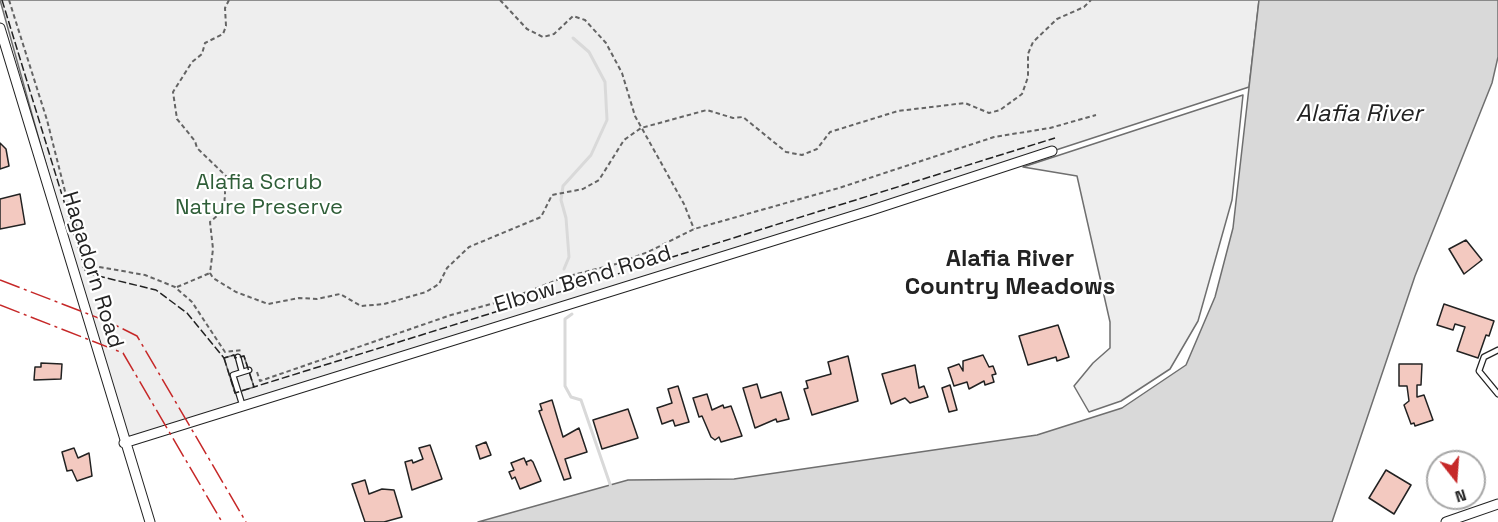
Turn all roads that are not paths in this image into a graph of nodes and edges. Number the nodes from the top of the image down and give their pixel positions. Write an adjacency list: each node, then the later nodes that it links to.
1 (0, 28): 9 (street, Hagadorn Road)
2 (1052, 151): 8 (street, Elbow Bend Road)
3 (1498, 350): 7 (lane)
4 (238, 357): 6 (lane)
5 (252, 369): 6 (lane)
6 (242, 372): 8 (lane)
7 (1498, 394)
8 (243, 407): 9 (street, Elbow Bend Road)
9 (124, 444): 11 (street, Hagadorn Road)
10 (1498, 504): 12 (street)
11 (150, 522)
12 (1446, 522)

